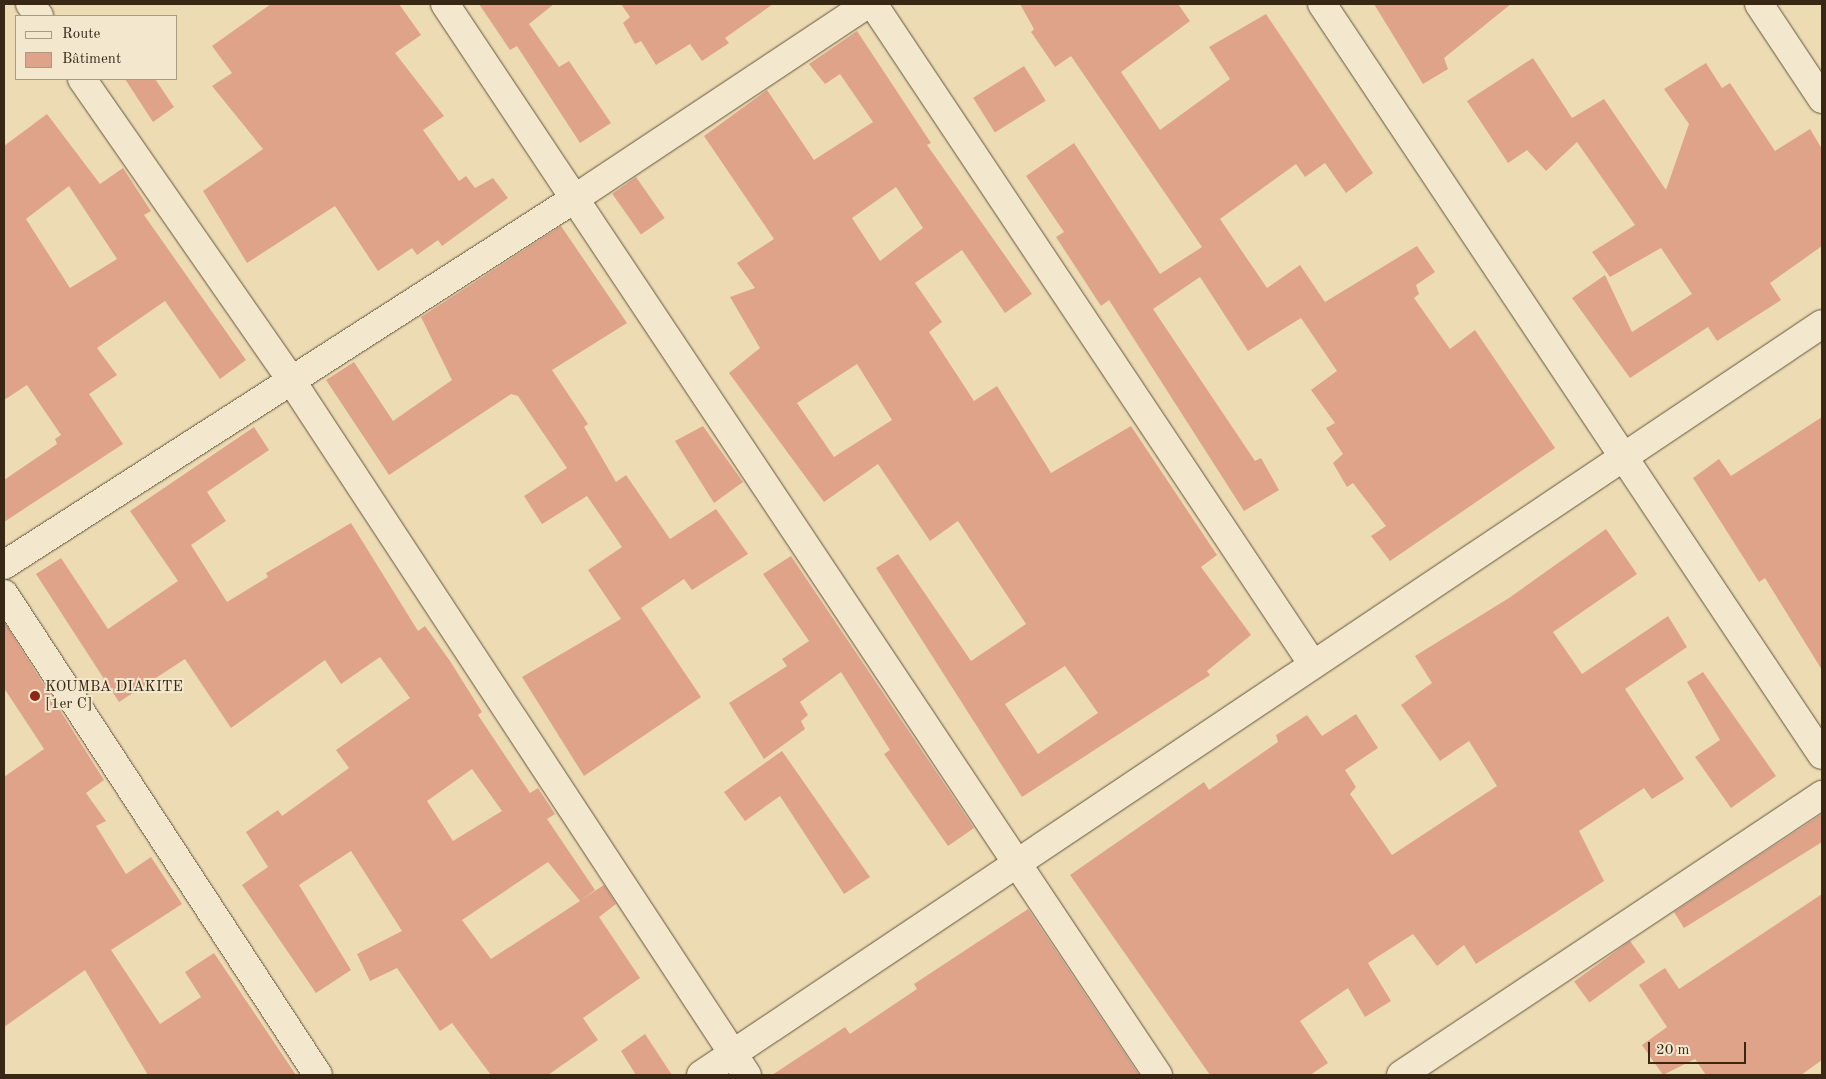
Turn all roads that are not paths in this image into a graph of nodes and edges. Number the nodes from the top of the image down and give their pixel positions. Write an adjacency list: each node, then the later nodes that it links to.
1 (30, 4): 7 (street)
2 (446, 4): 10 (street)
3 (867, 4): 10 (street)
4 (872, 4): 16 (street)
5 (1322, 4): 13 (street)
6 (1759, 4): 9 (street)
7 (38, 15)
8 (83, 80): 12 (street)
9 (1822, 98)
10 (574, 199): 12 (street); 19 (street)
11 (1822, 324): 13 (street)
12 (289, 378): 14 (street); 20 (street)
13 (1623, 456): 16 (street); 17 (street)
14 (4, 565)
15 (4, 594): 21 (street)
16 (1312, 663): 19 (street)
17 (1822, 754)
18 (1822, 795): 24 (street)
19 (1015, 861): 20 (street); 23 (street)
20 (740, 1065): 22 (street)
21 (318, 1075)
22 (701, 1075)
23 (1158, 1075)
24 (1401, 1075)

